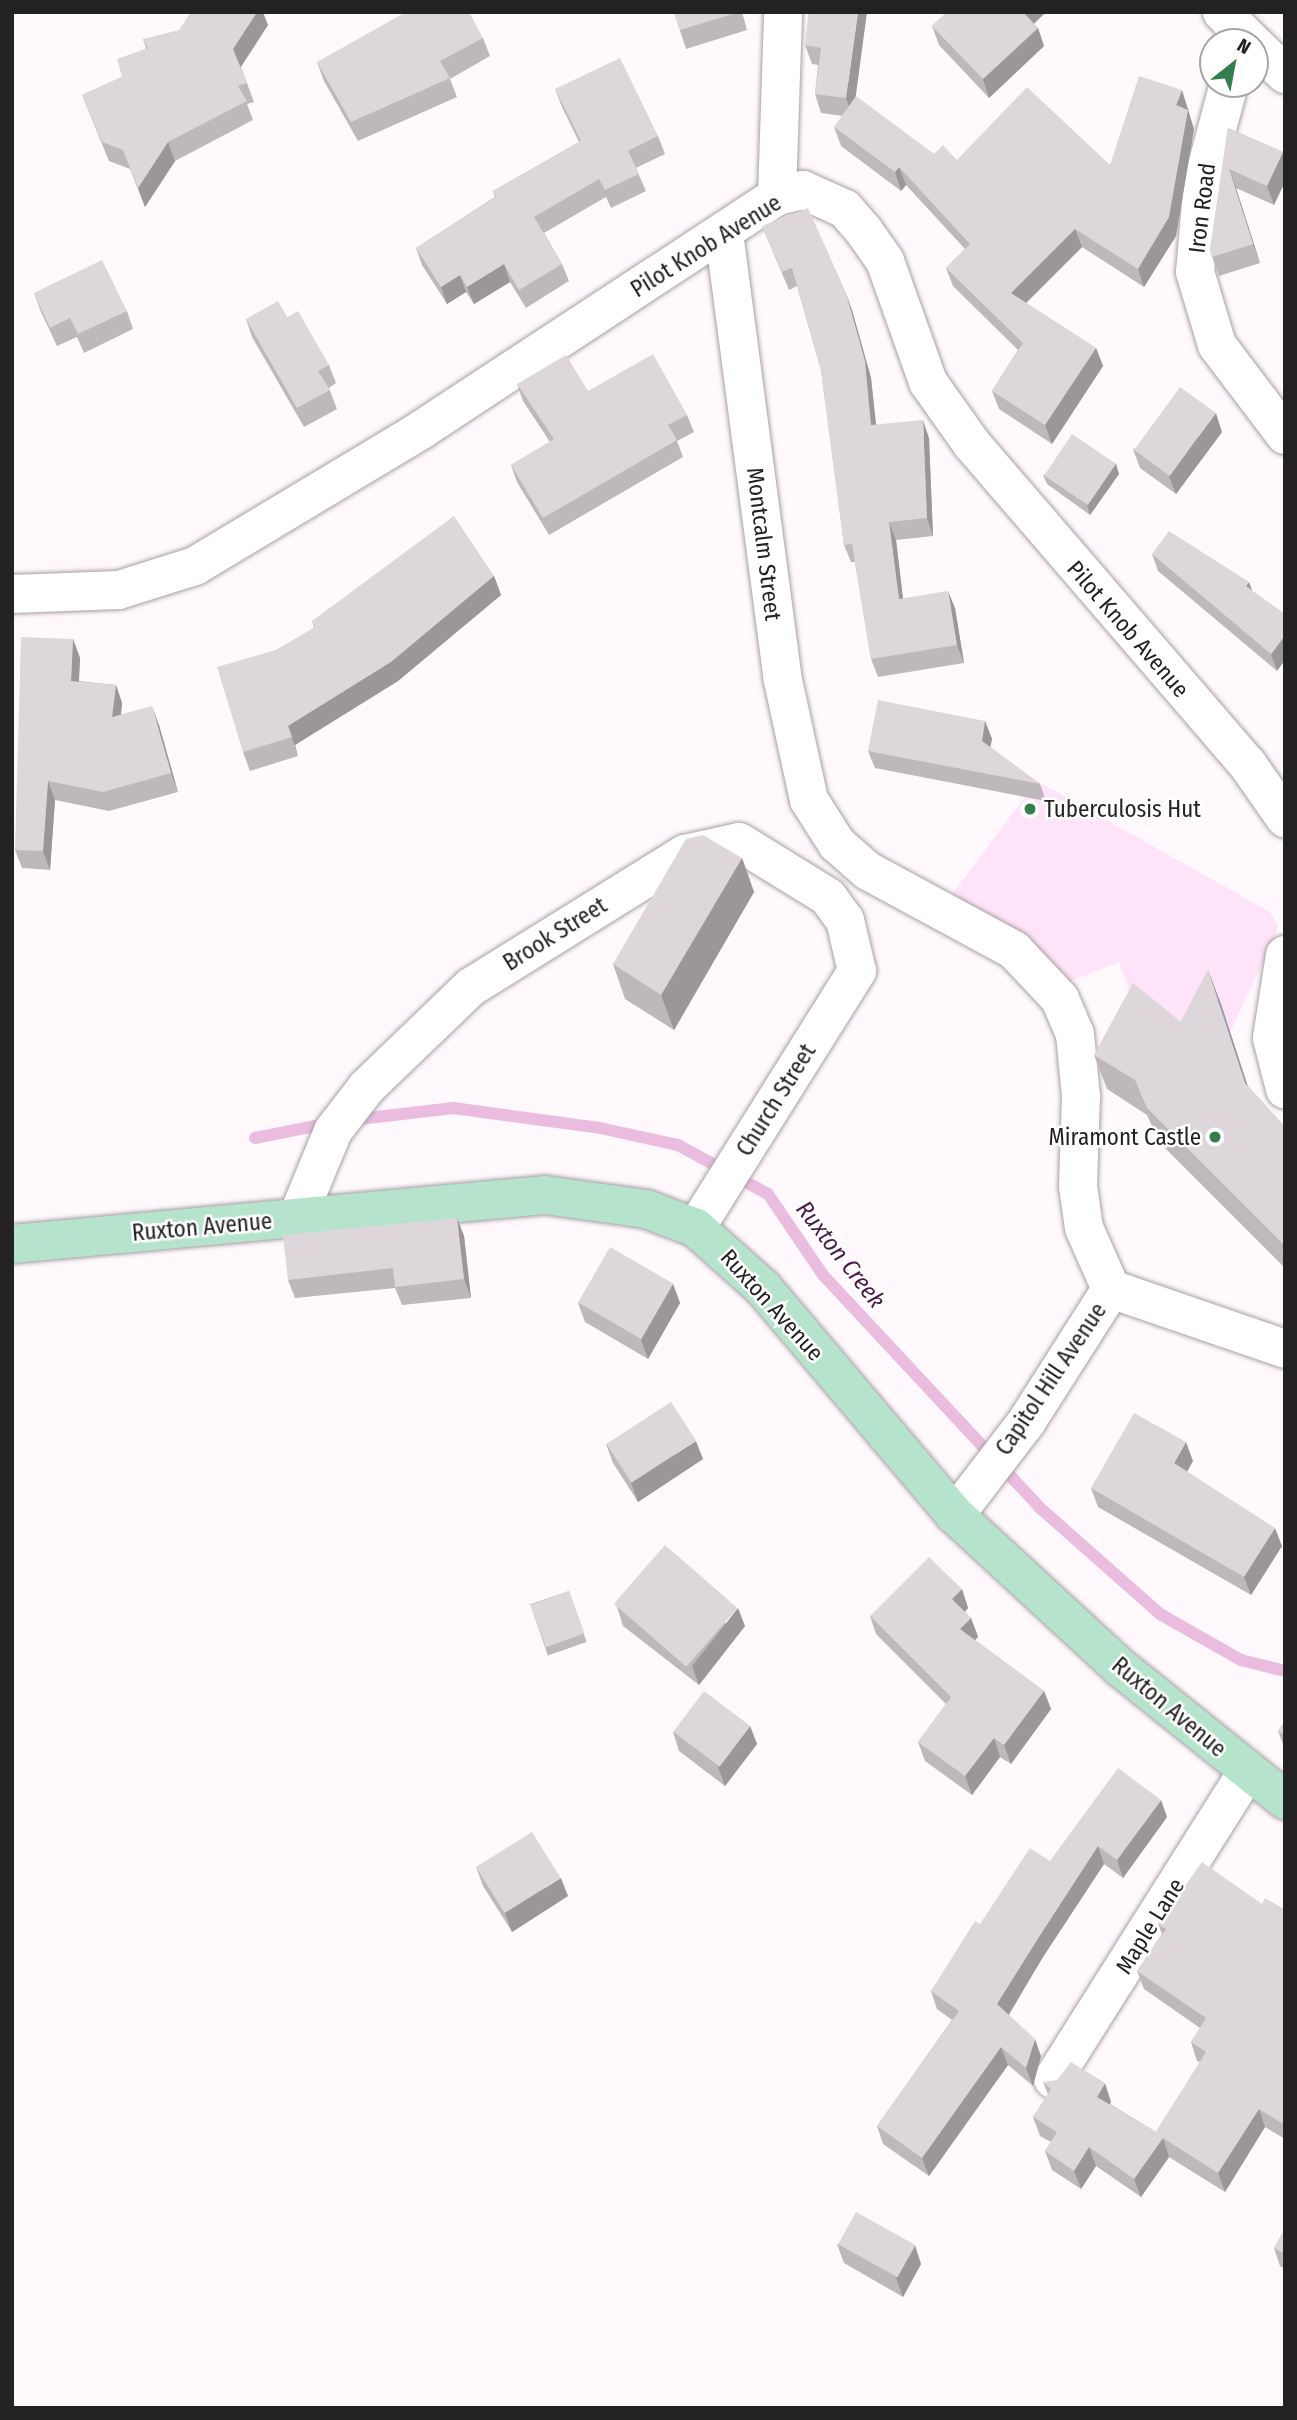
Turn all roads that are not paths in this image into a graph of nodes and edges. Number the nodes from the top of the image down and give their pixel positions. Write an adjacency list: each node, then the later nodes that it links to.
1 (783, 12): 7 (street)
2 (1222, 12): 3 (street)
3 (1238, 28)
4 (1269, 58): 5 (street)
5 (1285, 74)
6 (1225, 98): 9 (street, Iron Road)
7 (778, 196): 8 (street, Pilot Knob Avenue); 11 (street, Pilot Knob Avenue)
8 (724, 233): 10 (street, Pilot Knob Avenue); 18 (street, Montcalm Street)
9 (1285, 435)
10 (12, 594)
11 (1285, 818)
12 (1285, 955): 14 (street)
13 (857, 971): 15 (street, Brook Street); 16 (street, Church Street)
14 (1285, 1089)
15 (297, 1219): 16 (street, Ruxton Avenue); 17 (street, Ruxton Avenue)
16 (696, 1228): 20 (street, Ruxton Avenue)
17 (12, 1244)
18 (1111, 1289): 19 (street, Capitol Hill Avenue); 20 (street, Capitol Hill Avenue)
19 (1285, 1349)
20 (955, 1515): 21 (street, Ruxton Avenue)
21 (1247, 1772): 22 (street, Ruxton Avenue); 23 (street, Maple Lane)
22 (1285, 1800)
23 (1053, 2079)

